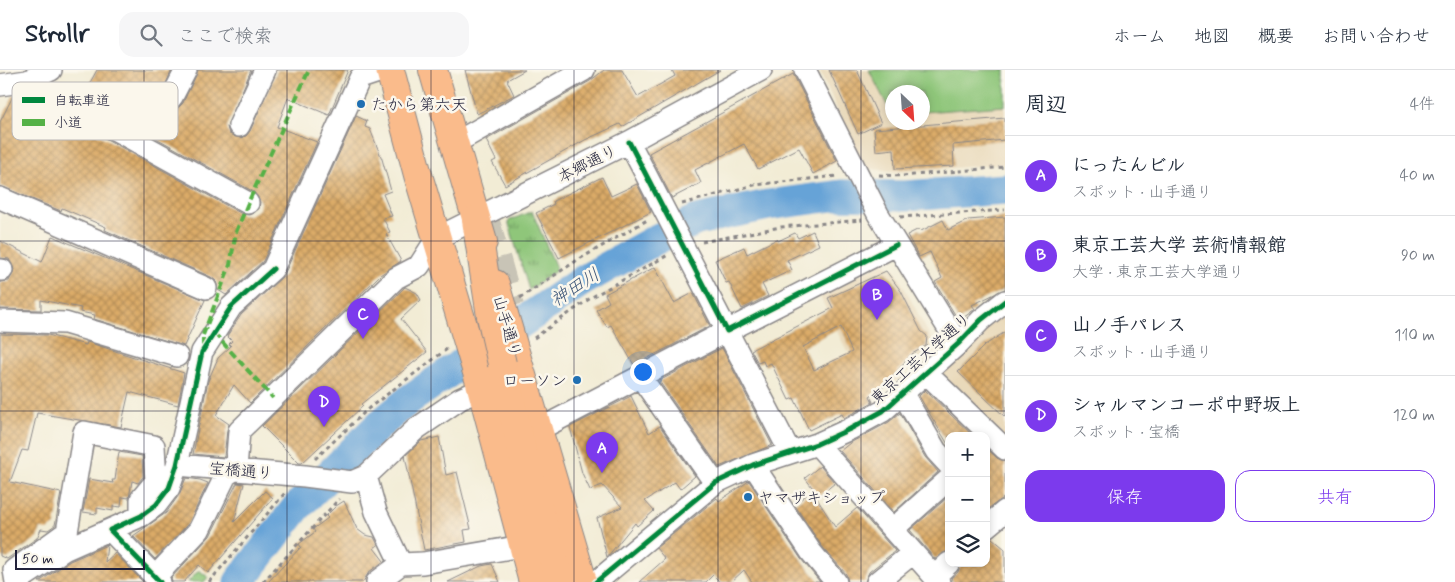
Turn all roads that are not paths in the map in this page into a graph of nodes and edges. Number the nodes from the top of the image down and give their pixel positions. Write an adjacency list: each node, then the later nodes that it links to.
1 (51, 70): 10 (street)
2 (186, 70): 13 (street)
3 (265, 70): 14 (street)
4 (384, 70): 39 (street)
5 (390, 70): 21 (main road)
6 (584, 70): 17 (street)
7 (761, 70): 16 (street, 本郷通り)
8 (805, 70): 22 (street)
9 (438, 72): 17 (main road)
10 (26, 80): 11 (street); 12 (street)
11 (16, 82)
12 (30, 82)
13 (178, 85)
14 (239, 126)
15 (134, 140): 19 (street)
16 (629, 142): 20 (street, 本郷通り); 26 (street)
17 (455, 143): 20 (main road)
18 (0, 198): 23 (street)
19 (248, 203)
20 (476, 220): 21 (street, 本郷通り); 29 (main road, bridge)
21 (437, 238): 32 (main road); 41 (street)
22 (896, 245): 26 (street); 27 (street)
23 (206, 288)
24 (1005, 301): 27 (street, 東京工芸大学通り)
25 (0, 321): 28 (street)
26 (727, 331): 31 (street); 37 (street)
27 (958, 344): 30 (street, 東京工芸大学通り)
28 (177, 356)
29 (509, 359): 34 (main road, 山手通り); 57 (main road)
30 (926, 373): 33 (street, 東京工芸大学通り); 36 (street)
31 (640, 376): 34 (street); 42 (street)
32 (480, 384): 44 (street); 50 (main road)
33 (903, 394): 35 (street, 東京工芸大学通り); 38 (street)
34 (538, 430): 58 (main road, 山手通り)
35 (817, 444): 37 (street, 東京工芸大学通り); 48 (street)
36 (1005, 449)
37 (790, 452): 40 (street, 東京工芸大学通り)
38 (945, 461)
39 (177, 465): 41 (street, 宝橋通り); 46 (street)
40 (753, 465): 42 (street, 東京工芸大学通り); 60 (street)
41 (236, 469): 44 (street, 宝橋通り); 54 (street)
42 (715, 483): 59 (street, 東京工芸大学通り)
43 (945, 483): 48 (street)
44 (354, 484): 52 (street)
45 (1005, 511): 47 (street)
46 (141, 516): 49 (street); 49 (street)
47 (990, 524)
48 (893, 529): 51 (street)
49 (110, 530): 54 (street)
50 (522, 546): 52 (street); 56 (main road)
51 (912, 553): 53 (street); 61 (street)
52 (401, 564): 55 (street)
53 (941, 574)
54 (157, 579)
55 (377, 582)
56 (533, 582)
57 (560, 582)
58 (583, 582)
59 (596, 582)
60 (836, 582)
61 (877, 582)

